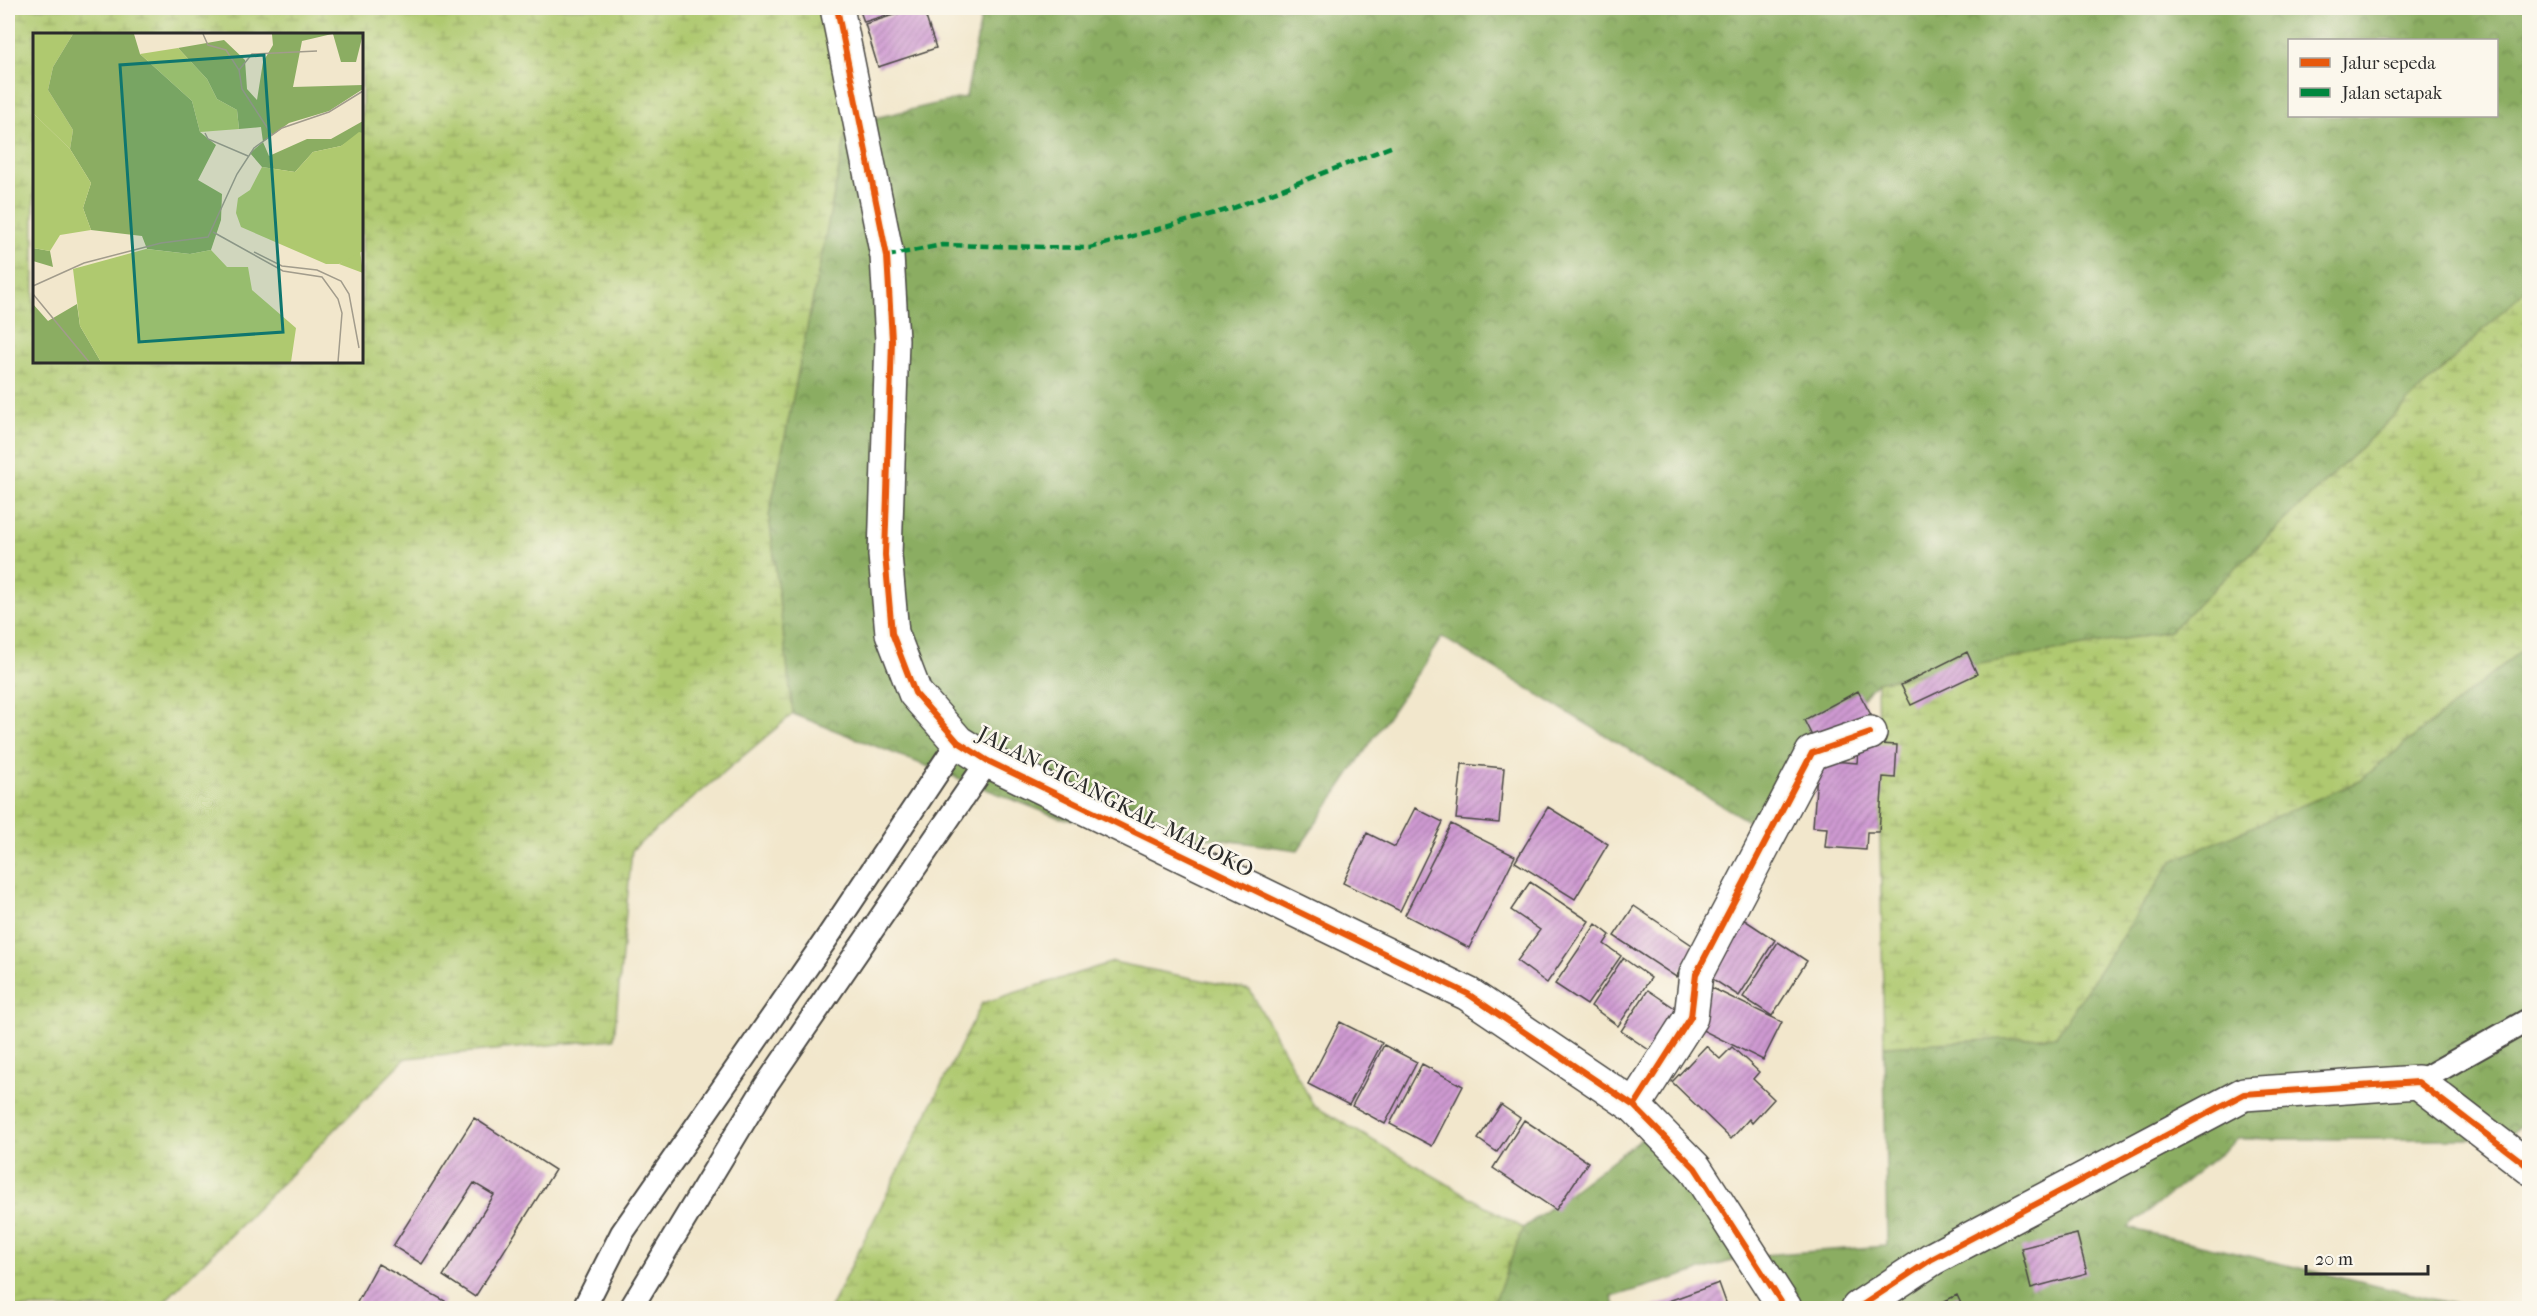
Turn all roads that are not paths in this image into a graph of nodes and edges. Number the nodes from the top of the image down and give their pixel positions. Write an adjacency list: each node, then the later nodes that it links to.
1 (837, 8): 3 (street, JALAN CICANGKAL–MALOKO)
2 (1870, 733): 7 (street)
3 (958, 742): 4 (street, JALAN CICANGKAL–MALOKO); 9 (lane)
4 (988, 761): 7 (street, JALAN CICANGKAL–MALOKO); 10 (lane)
5 (2529, 1019): 6 (lane)
6 (2418, 1082): 8 (street); 12 (street)
7 (1634, 1106): 11 (street, JALAN CICANGKAL–MALOKO)
8 (2529, 1168)
9 (584, 1308)
10 (631, 1308)
11 (1785, 1308)
12 (1858, 1308)

